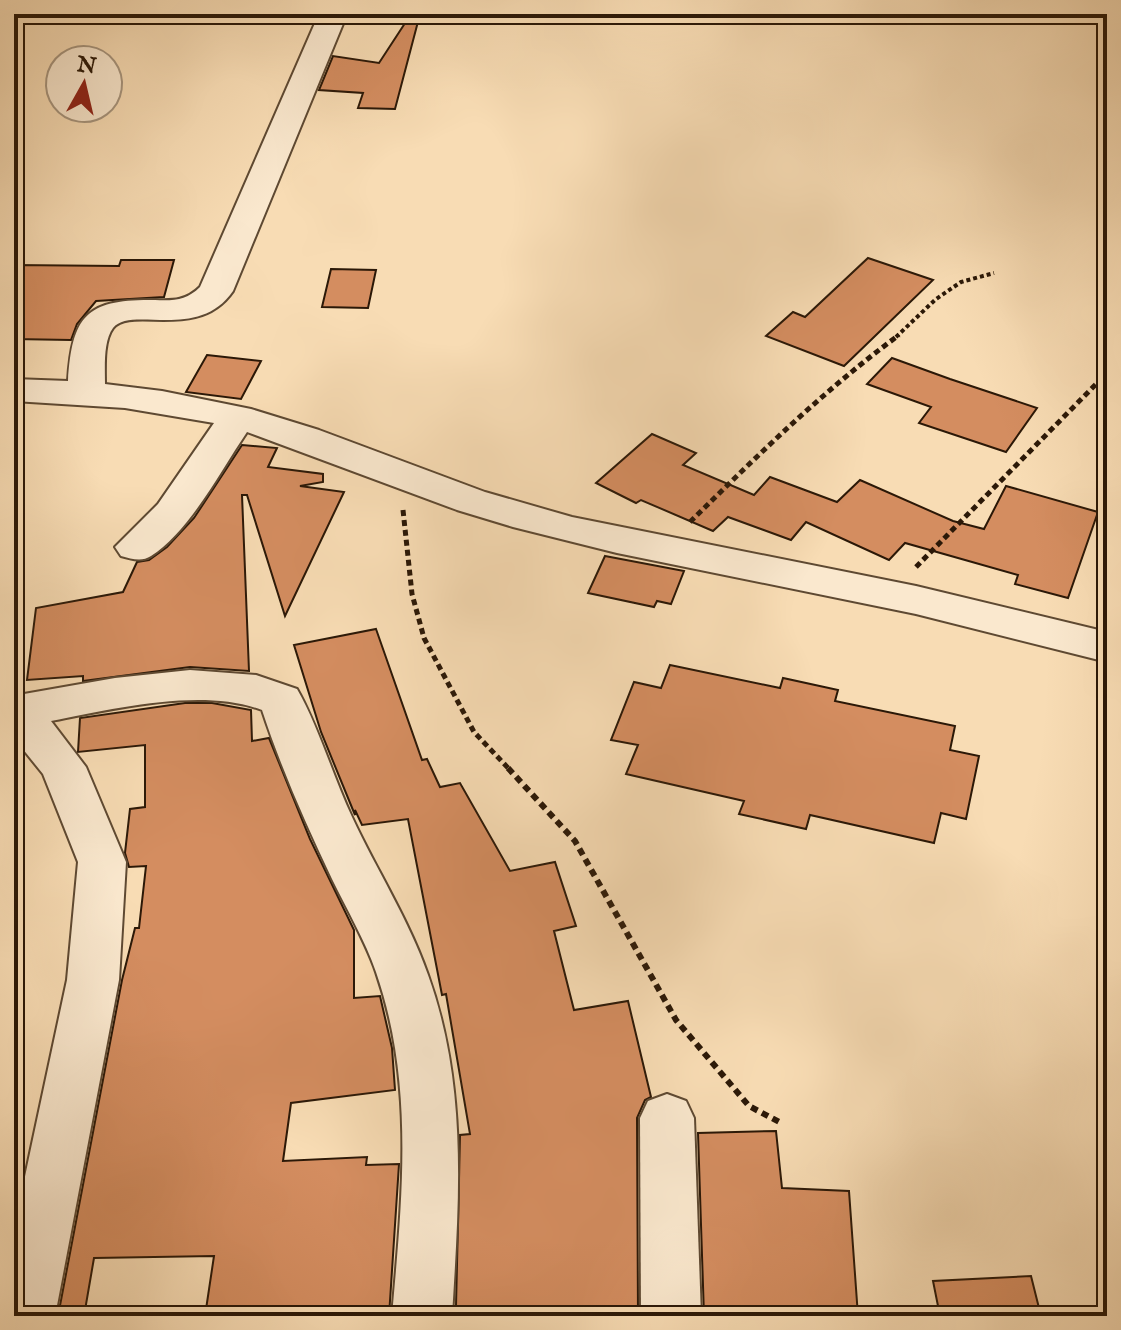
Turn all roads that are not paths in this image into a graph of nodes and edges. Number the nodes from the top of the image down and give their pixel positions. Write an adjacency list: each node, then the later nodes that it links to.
1 (333, 14): 3 (street)
2 (14, 390): 3 (street)
3 (86, 391): 4 (street)
4 (238, 417): 5 (street); 6 (street)
5 (136, 547)
6 (1107, 647)
7 (16, 709): 9 (street); 10 (street)
8 (667, 1118): 11 (street)
9 (25, 1316)
10 (422, 1316)
11 (671, 1316)

